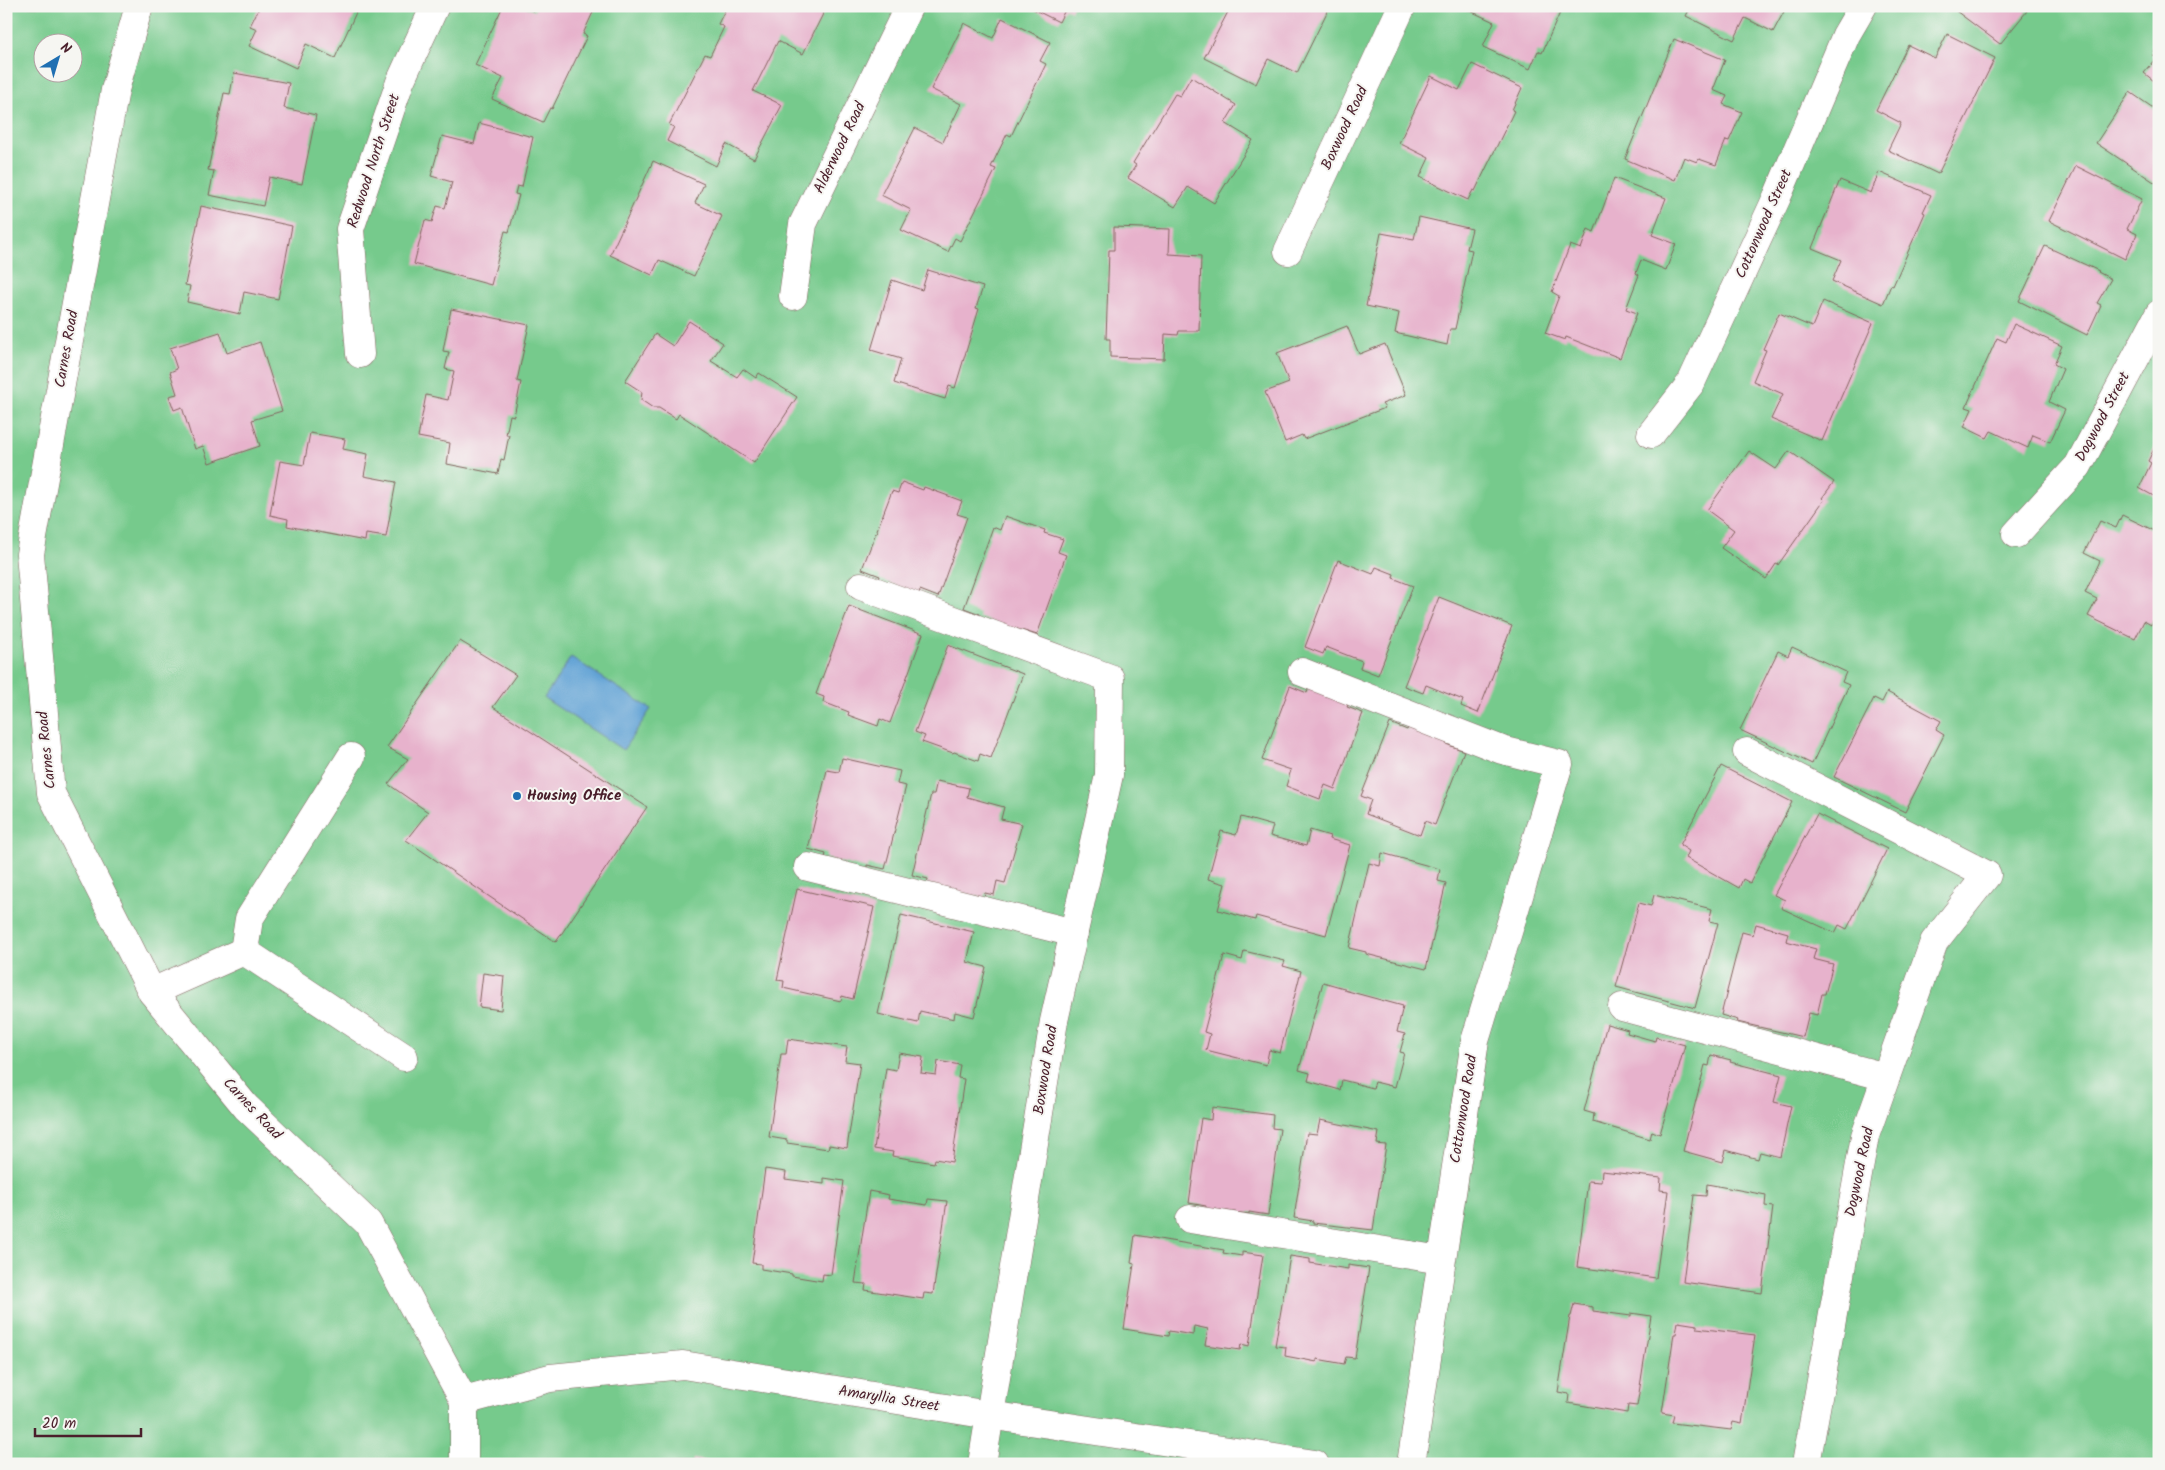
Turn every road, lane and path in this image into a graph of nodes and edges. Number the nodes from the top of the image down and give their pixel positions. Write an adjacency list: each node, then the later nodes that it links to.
1 (139, 6): 19 (street, Carnes Road)
2 (435, 6): 9 (street, Redwood North Street)
3 (908, 6): 7 (street, Alderwood Road)
4 (1402, 6): 6 (street, Boxwood Road)
5 (1864, 6): 10 (street, Cottonwood Street)
6 (1288, 251)
7 (793, 296)
8 (2159, 314): 11 (street, Dogwood Street)
9 (360, 354)
10 (1651, 434)
11 (2016, 534)
12 (861, 586): 17 (street, Boxwood Road)
13 (1302, 672): 24 (street, Cottonwood Road)
14 (1747, 752): 22 (street, Dogwood Road)
15 (351, 757): 18 (street)
16 (808, 867): 17 (street)
17 (1074, 933): 26 (street, Boxwood Road)
18 (244, 951): 19 (street); 21 (street)
19 (152, 992): 25 (street, Carnes Road)
20 (1622, 1007): 22 (street)
21 (404, 1057)
22 (1886, 1077): 31 (street, Dogwood Road)
23 (1190, 1219): 24 (street)
24 (1441, 1260): 30 (street, Cottonwood Road)
25 (464, 1402): 26 (street, Amaryllia Street); 27 (street)
26 (989, 1415): 28 (street, Boxwood Road); 29 (street, Amaryllia Street)
27 (464, 1464)
28 (982, 1464)
29 (1315, 1464)
30 (1411, 1464)
31 (1806, 1464)

